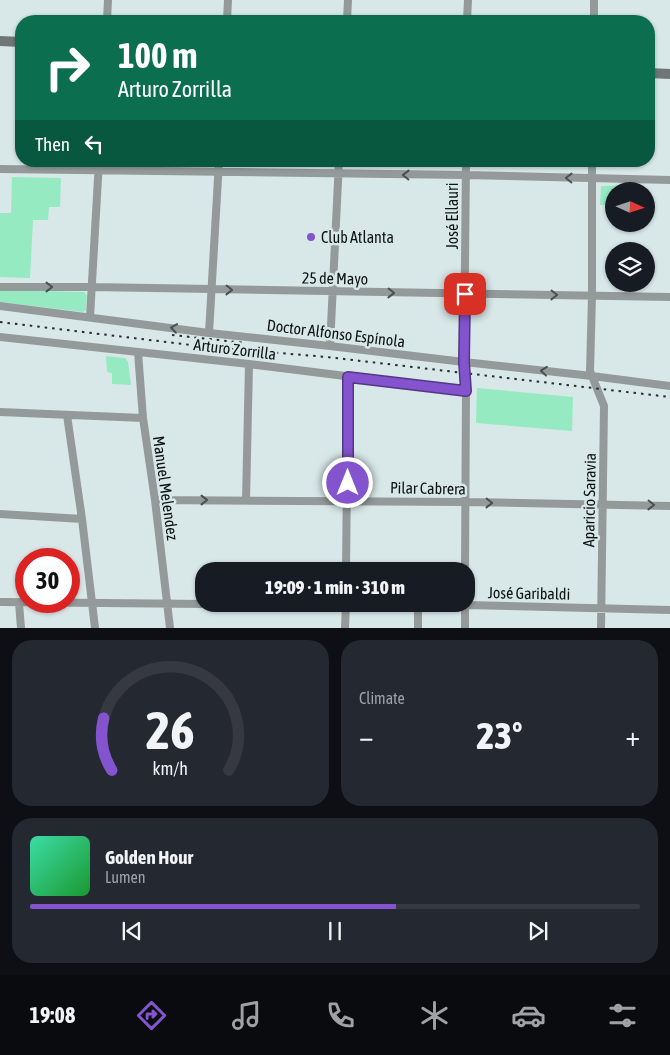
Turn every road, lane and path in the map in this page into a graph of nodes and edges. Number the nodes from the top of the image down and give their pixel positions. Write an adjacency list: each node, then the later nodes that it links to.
1 (108, 0): 6 (street)
2 (228, 0): 7 (street)
3 (348, 0): 8 (street)
4 (468, 0): 9 (street)
5 (594, 0): 10 (street)
6 (107, 15)
7 (227, 15)
8 (347, 15)
9 (467, 15)
10 (594, 15)
11 (0, 41): 12 (street)
12 (15, 42)
13 (655, 73): 14 (street)
14 (670, 74)
15 (98, 167): 21 (street)
16 (218, 167): 22 (street)
17 (339, 167): 23 (street)
18 (466, 167): 24 (street, José Ellauri)
19 (592, 167): 25 (street)
20 (0, 169): 21 (street)
21 (98, 170): 22 (street); 28 (street)
22 (218, 172): 23 (street); 29 (street)
23 (338, 174): 24 (street, one-way to 23); 30 (street)
24 (466, 176): 25 (street, one-way to 24); 31 (street, José Ellauri)
25 (592, 179): 26 (street); 32 (street)
26 (670, 180)
27 (0, 287): 28 (street, 25 de Mayo, one-way to 28)
28 (92, 287): 29 (street, 25 de Mayo); 35 (street)
29 (211, 290): 30 (street, 25 de Mayo, one-way to 30); 36 (street)
30 (333, 292): 31 (street, 25 de Mayo, one-way to 31); 38 (street)
31 (465, 294): 32 (street, 25 de Mayo, one-way to 32); 40 (street, José Ellauri)
32 (592, 296): 33 (street, 25 de Mayo); 43 (street)
33 (670, 297)
34 (0, 306): 35 (street, Doctor Alfonso Espínola)
35 (90, 317): 36 (street, Doctor Alfonso Espínola, one-way to 35)
36 (209, 333): 38 (street, Doctor Alfonso Espínola)
37 (0, 337): 39 (street, Arturo Zorrilla)
38 (330, 346): 40 (street, Doctor Alfonso Espínola)
39 (138, 352): 41 (street, Arturo Zorrilla); 48 (street, Manuel Melendez)
40 (464, 363): 43 (street, Doctor Alfonso Espínola, one-way to 40); 45 (street, José Ellauri)
41 (249, 364): 42 (street, Arturo Zorrilla); 50 (street)
42 (348, 377): 45 (street, Arturo Zorrilla); 51 (street)
43 (593, 378): 44 (street, Doctor Alfonso Espínola); 53 (street, Aparicio Saravia)
44 (670, 386)
45 (466, 391): 52 (street, José Ellauri)
46 (0, 412): 47 (street)
47 (67, 415): 48 (street); 56 (street)
48 (143, 418): 49 (street, Manuel Melendez)
49 (155, 500): 50 (street, Pilar Cabrera, one-way to 50); 63 (street, Manuel Melendez)
50 (246, 500): 51 (street, Pilar Cabrera)
51 (348, 501): 52 (street, Pilar Cabrera); 57 (street)
52 (466, 502): 53 (street, Pilar Cabrera, one-way to 53); 58 (street, José Ellauri)
53 (603, 504): 54 (street, Pilar Cabrera, one-way to 54); 66 (street, Aparicio Saravia)
54 (670, 506)
55 (0, 514): 56 (street)
56 (82, 518): 62 (street)
57 (346, 562)
58 (465, 562)
59 (0, 602): 60 (street)
60 (15, 603)
61 (80, 603): 62 (street)
62 (92, 603): 63 (street); 73 (street)
63 (168, 603): 64 (street); 74 (street, Manuel Melendez)
64 (195, 604)
65 (475, 605): 66 (street, José Garibaldi)
66 (601, 608): 67 (street, José Garibaldi); 78 (street, Aparicio Saravia)
67 (670, 610)
68 (346, 612): 75 (street)
69 (418, 612): 76 (street)
70 (465, 612): 77 (street)
71 (19, 613): 72 (street)
72 (20, 628)
73 (95, 628)
74 (170, 628)
75 (345, 628)
76 (418, 628)
77 (464, 628)
78 (601, 628)

